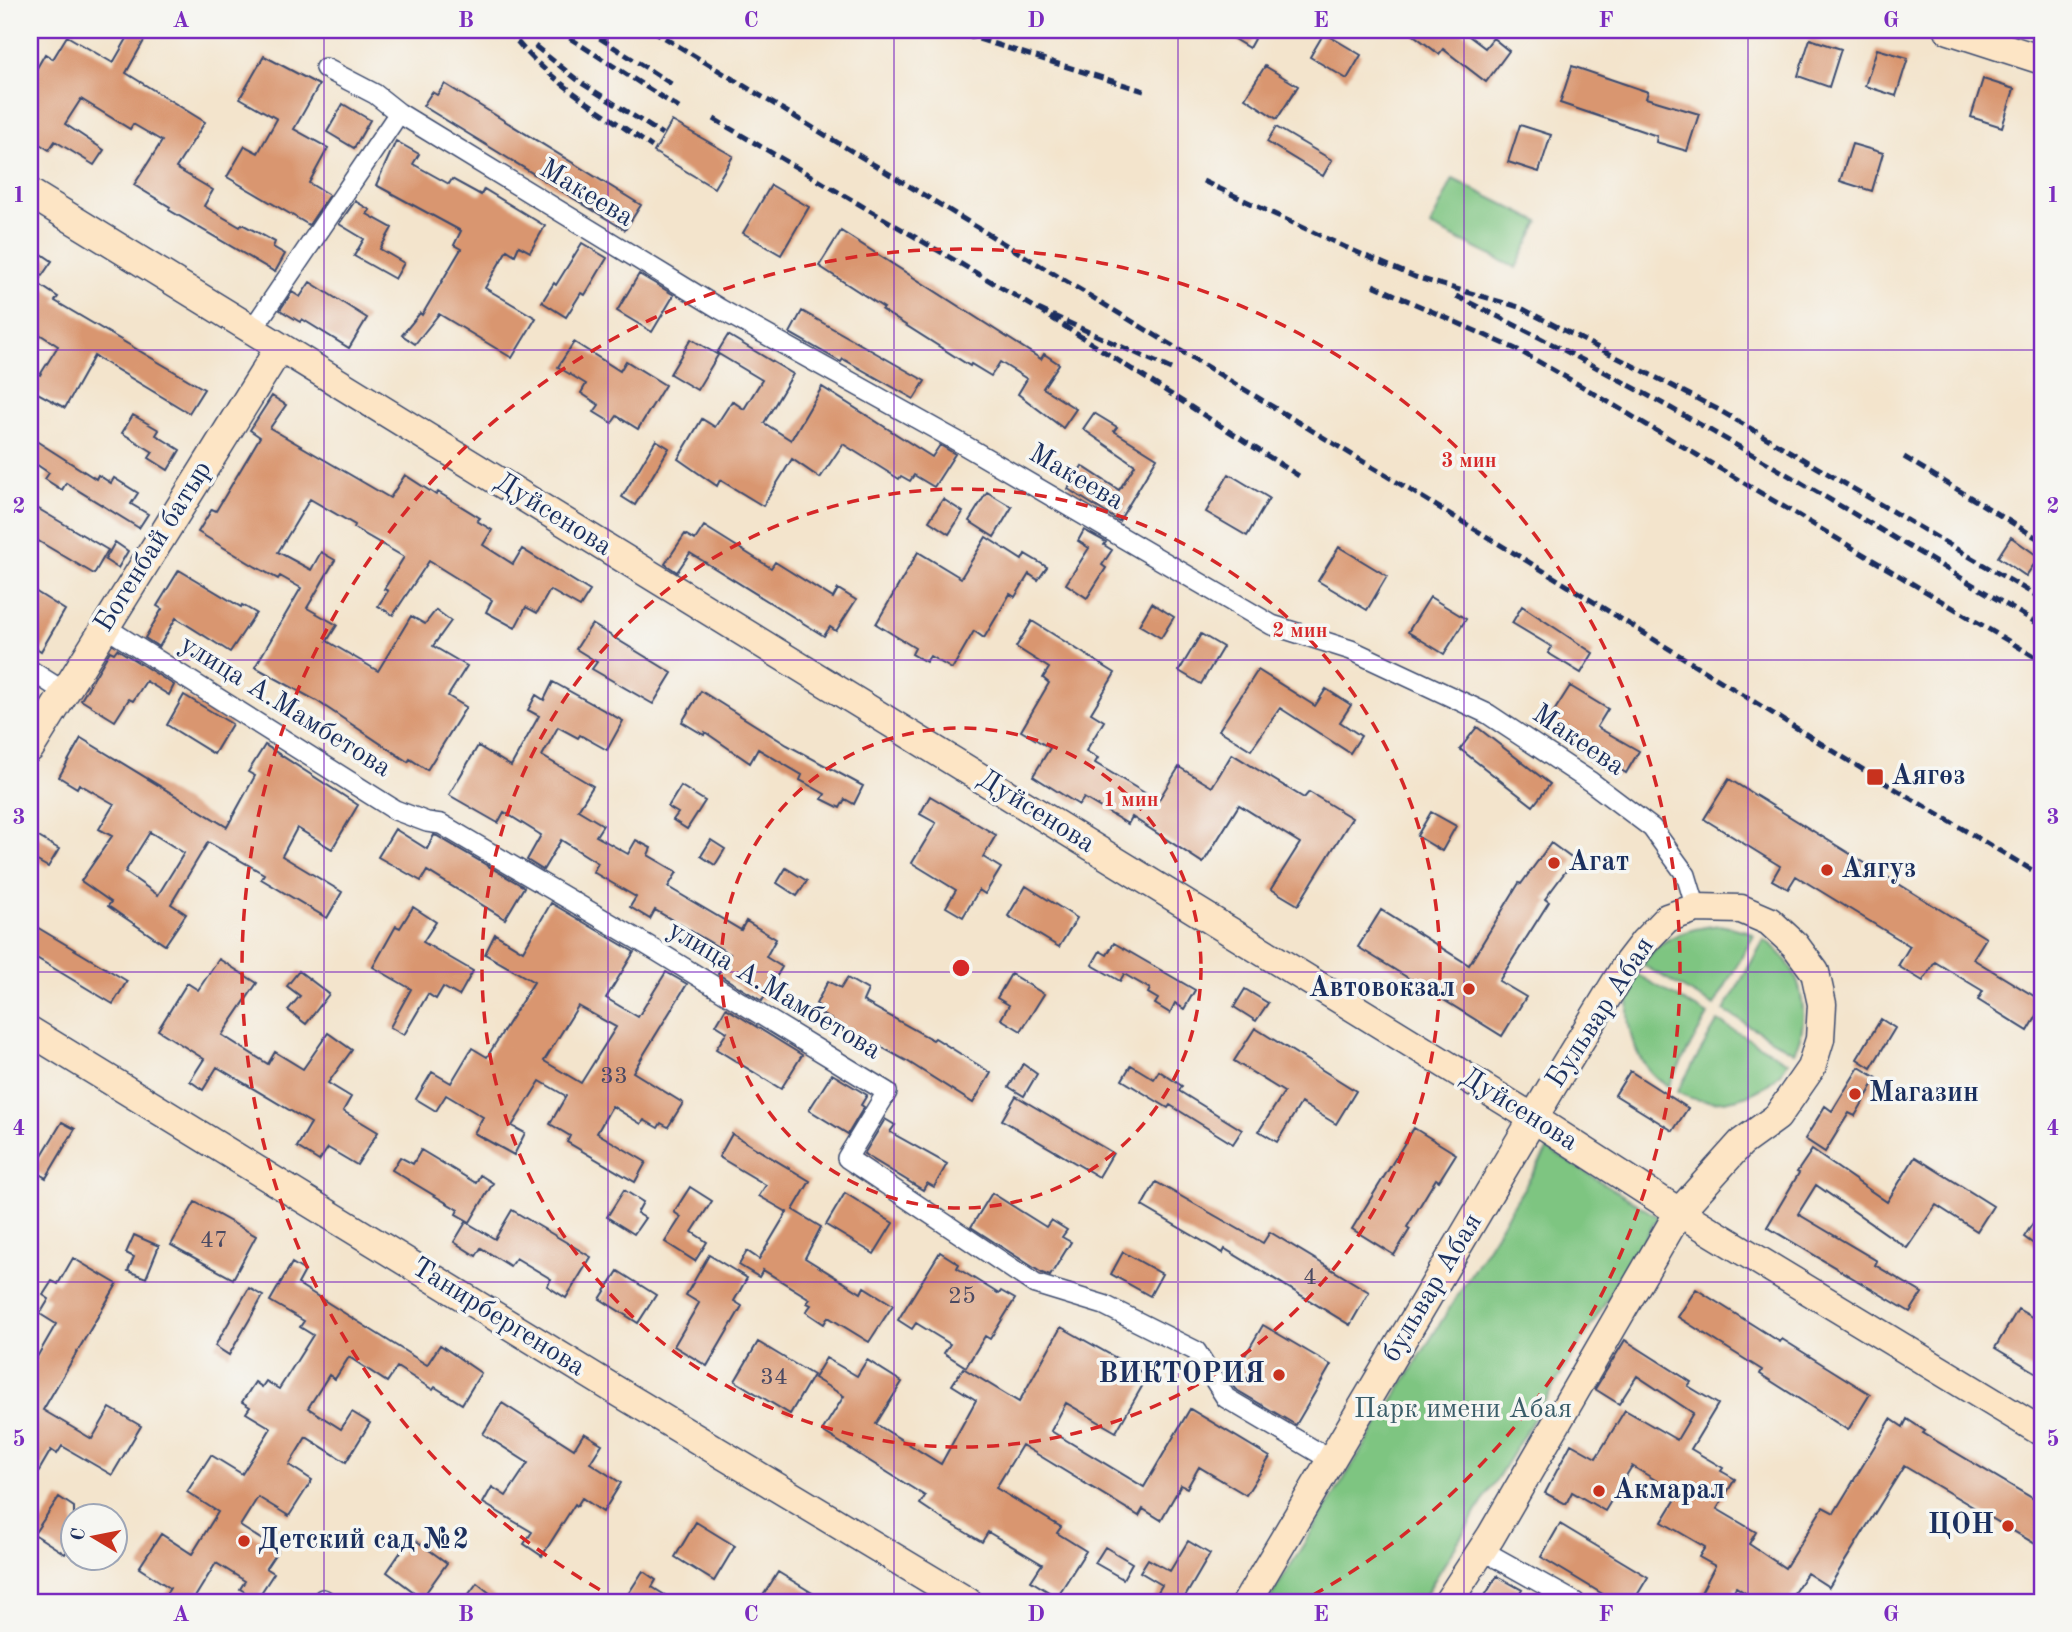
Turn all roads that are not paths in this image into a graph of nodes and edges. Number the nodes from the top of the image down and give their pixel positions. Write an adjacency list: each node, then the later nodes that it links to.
1 (1949, 30): 2 (street)
2 (2042, 60)
3 (325, 68): 4 (street, Макеева)
4 (399, 113): 6 (street); 12 (street, Макеева)
5 (30, 193): 6 (street, Дуйсенова)
6 (251, 330): 7 (street, Дуйсенова)
7 (280, 347): 8 (street, Богенбай батыр); 14 (street, Дуйсенова)
8 (105, 627): 10 (street, Богенбай батыр); 17 (street, улица А.Мамбетова)
9 (30, 670): 10 (street)
10 (63, 691): 11 (street, Богенбай батыр)
11 (30, 748)
12 (1696, 908): 14 (street, Бульвар Абая); 15 (street, Бульвар Абая)
13 (30, 1031): 19 (street, Танирбергенова)
14 (1533, 1118): 15 (street, Дуйсенова); 17 (street, бульвар Абая)
15 (1679, 1212): 16 (street, Дуйсенова); 18 (street)
16 (2042, 1432)
17 (1331, 1460): 21 (street, бульвар Абая)
18 (1482, 1550): 22 (street); 23 (street)
19 (939, 1595): 20 (street, Танирбергенова)
20 (968, 1602)
21 (1247, 1602)
22 (1448, 1602)
23 (1575, 1602)

